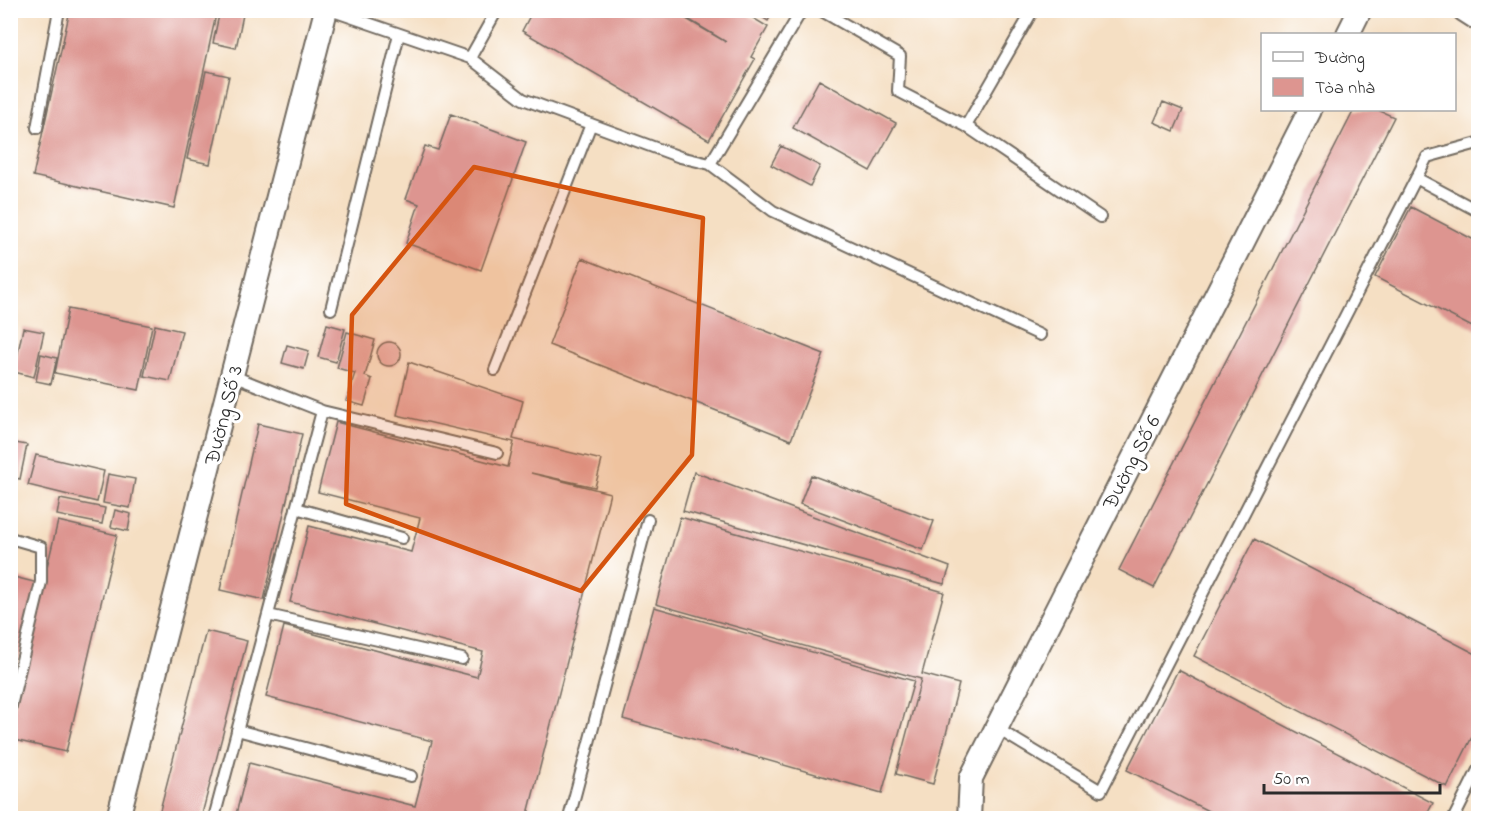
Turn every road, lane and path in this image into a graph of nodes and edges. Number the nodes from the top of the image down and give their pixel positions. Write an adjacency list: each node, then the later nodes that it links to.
1 (59, 10): 16 (lane)
2 (328, 10): 11 (lane); 25 (street, Đường Số 3)
3 (497, 10): 12 (lane)
4 (802, 10): 18 (lane)
5 (820, 10): 15 (lane)
6 (1034, 10): 15 (lane)
7 (1360, 10): 10 (street)
8 (1464, 10): 9 (street)
9 (1479, 19)
10 (1348, 33)
11 (399, 34): 12 (lane); 22 (lane)
12 (470, 57): 14 (lane)
13 (1309, 111): 35 (street, Đường Số 6)
14 (591, 124): 18 (lane); 24 (lane)
15 (966, 126): 21 (lane)
16 (37, 128)
17 (1479, 143): 19 (lane)
18 (710, 164): 23 (lane)
19 (1416, 178): 20 (lane); 35 (lane)
20 (1479, 211)
21 (1100, 218)
22 (331, 309)
23 (1040, 335)
24 (495, 370)
25 (233, 376): 26 (lane); 39 (street, Đường Số 3)
26 (322, 411): 27 (lane); 28 (lane)
27 (497, 453)
28 (296, 508): 31 (lane); 32 (lane)
29 (648, 520): 41 (lane)
30 (10, 538): 34 (lane)
31 (402, 538)
32 (268, 615): 33 (lane); 36 (lane)
33 (462, 659)
34 (10, 710)
35 (996, 728): 42 (street, Đường Số 6)
36 (237, 730): 38 (lane); 40 (lane)
37 (1479, 770): 43 (lane)
38 (411, 776)
39 (118, 819)
40 (214, 819)
41 (569, 819)
42 (969, 819)
43 (1454, 819)

